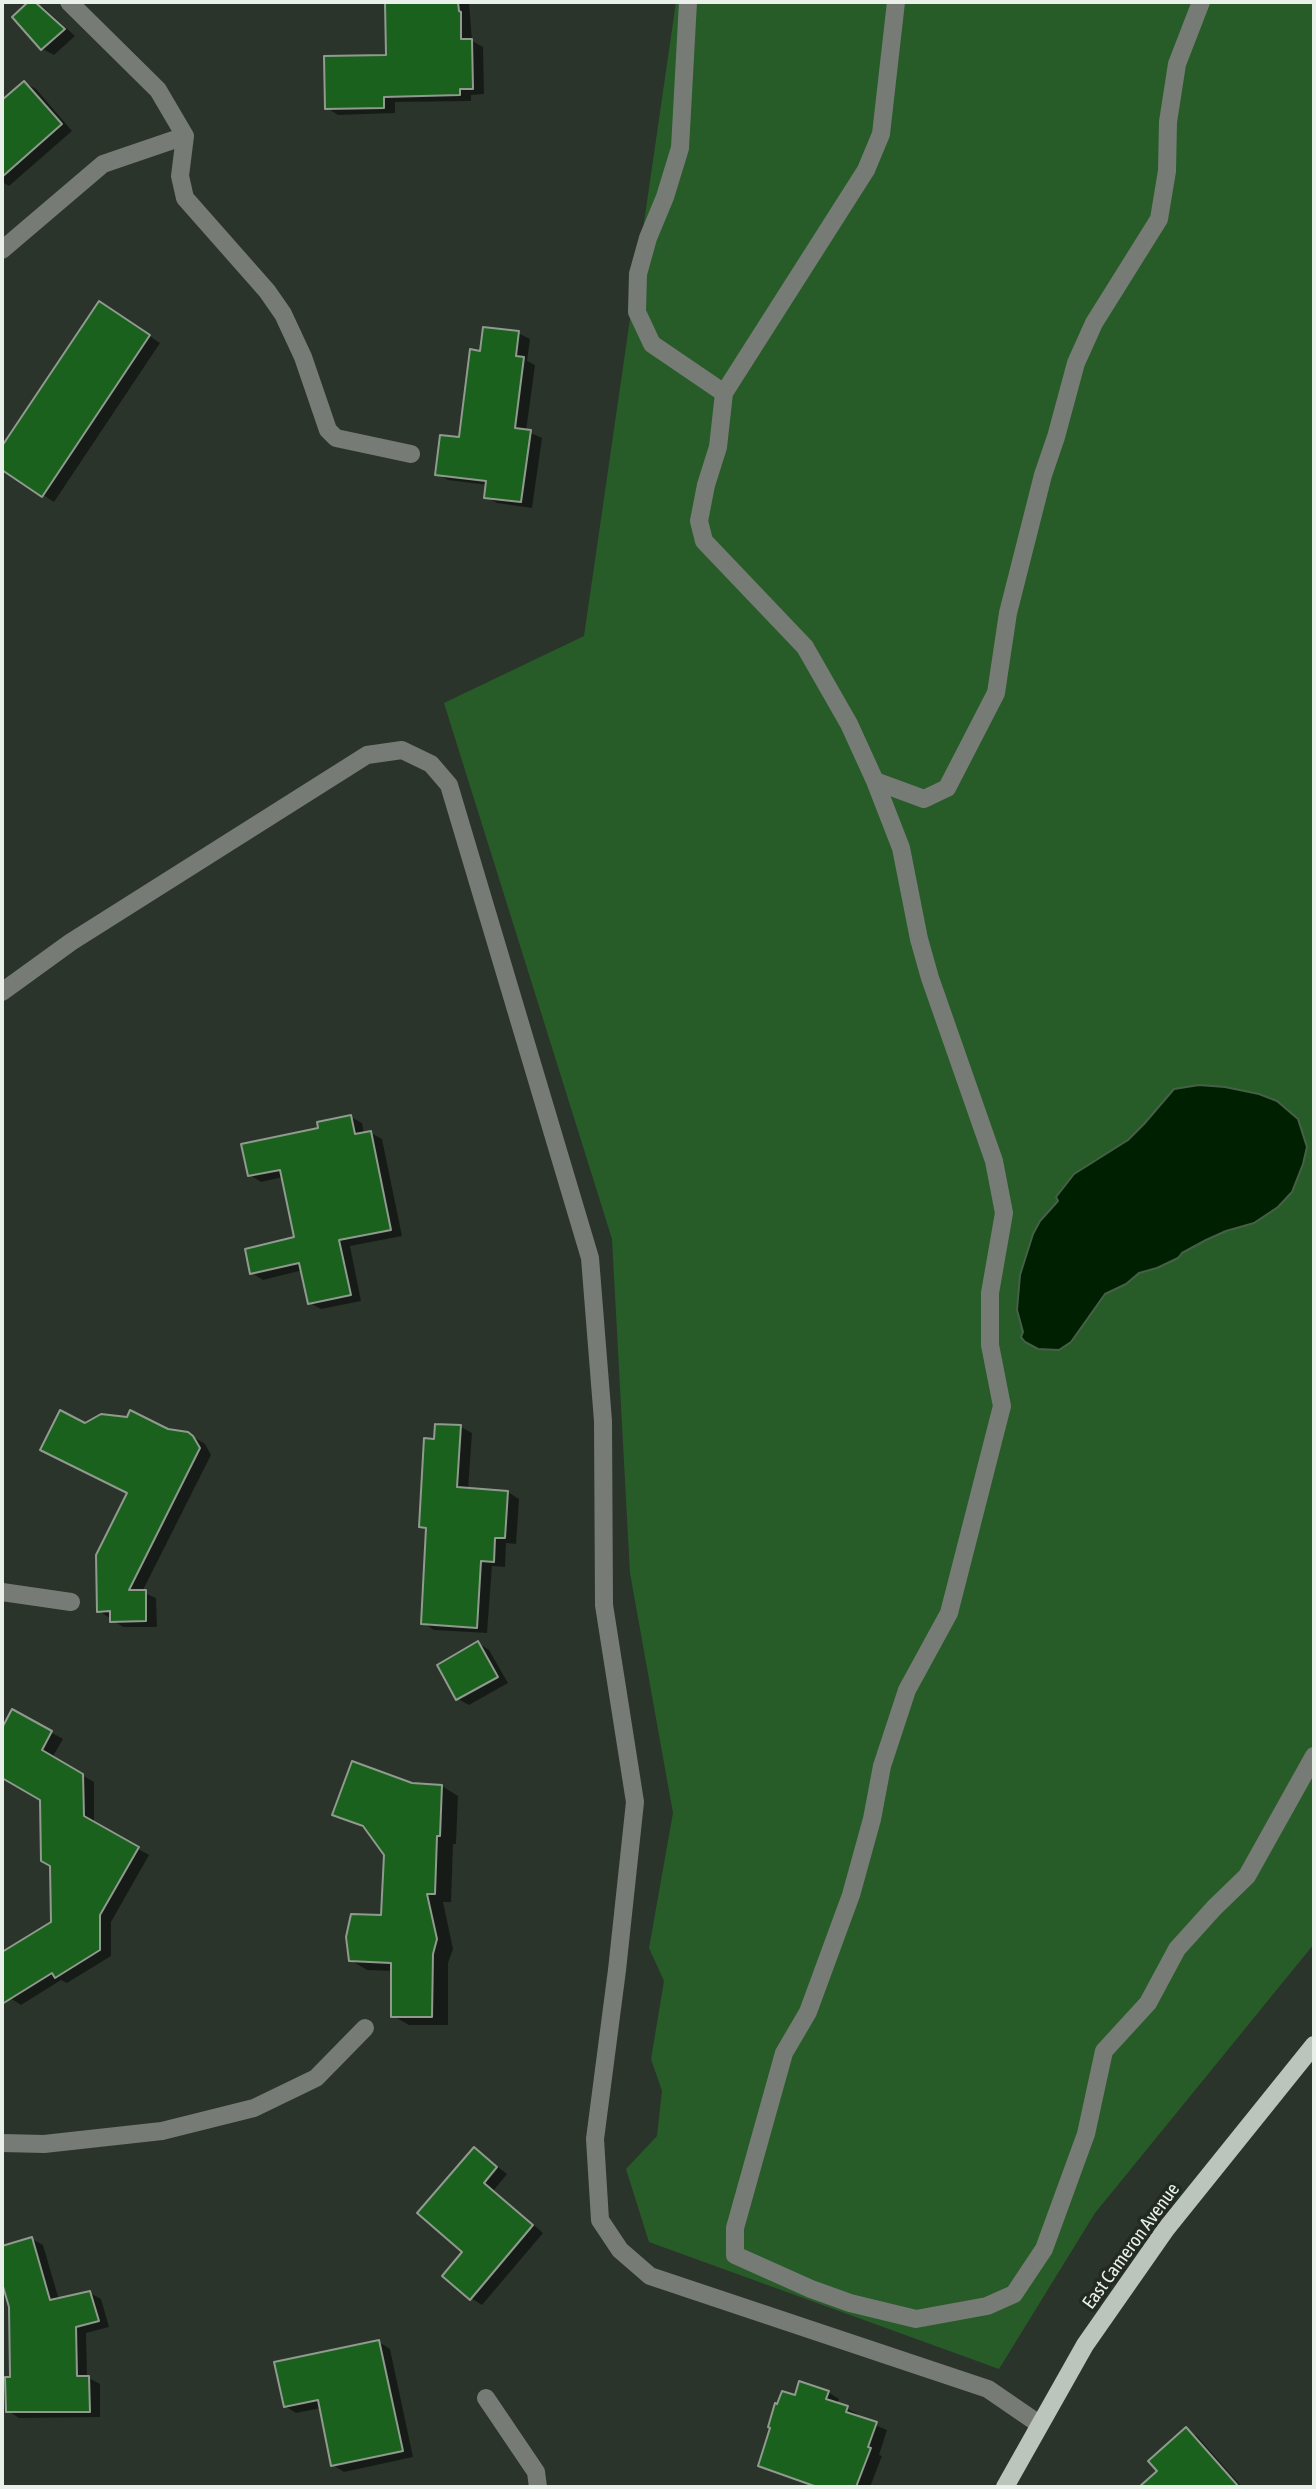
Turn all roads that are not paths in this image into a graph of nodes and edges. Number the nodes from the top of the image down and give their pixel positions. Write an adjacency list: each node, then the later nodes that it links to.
1 (69, 2): 5 (street)
2 (688, 2): 7 (street)
3 (896, 2): 7 (street)
4 (1201, 2): 9 (street)
5 (185, 136): 6 (street); 8 (street)
6 (2, 250)
7 (724, 393): 9 (street)
8 (411, 454)
9 (875, 781): 13 (street)
10 (2, 992): 18 (street)
11 (2, 1592): 12 (street)
12 (71, 1602)
13 (1314, 1756)
14 (365, 2028): 16 (street)
15 (1314, 2045): 18 (main road, East Cameron Avenue)
16 (2, 2143)
17 (486, 2398): 19 (street)
18 (1039, 2424): 20 (main road, East Cameron Avenue)
19 (538, 2487)
20 (1005, 2487)

